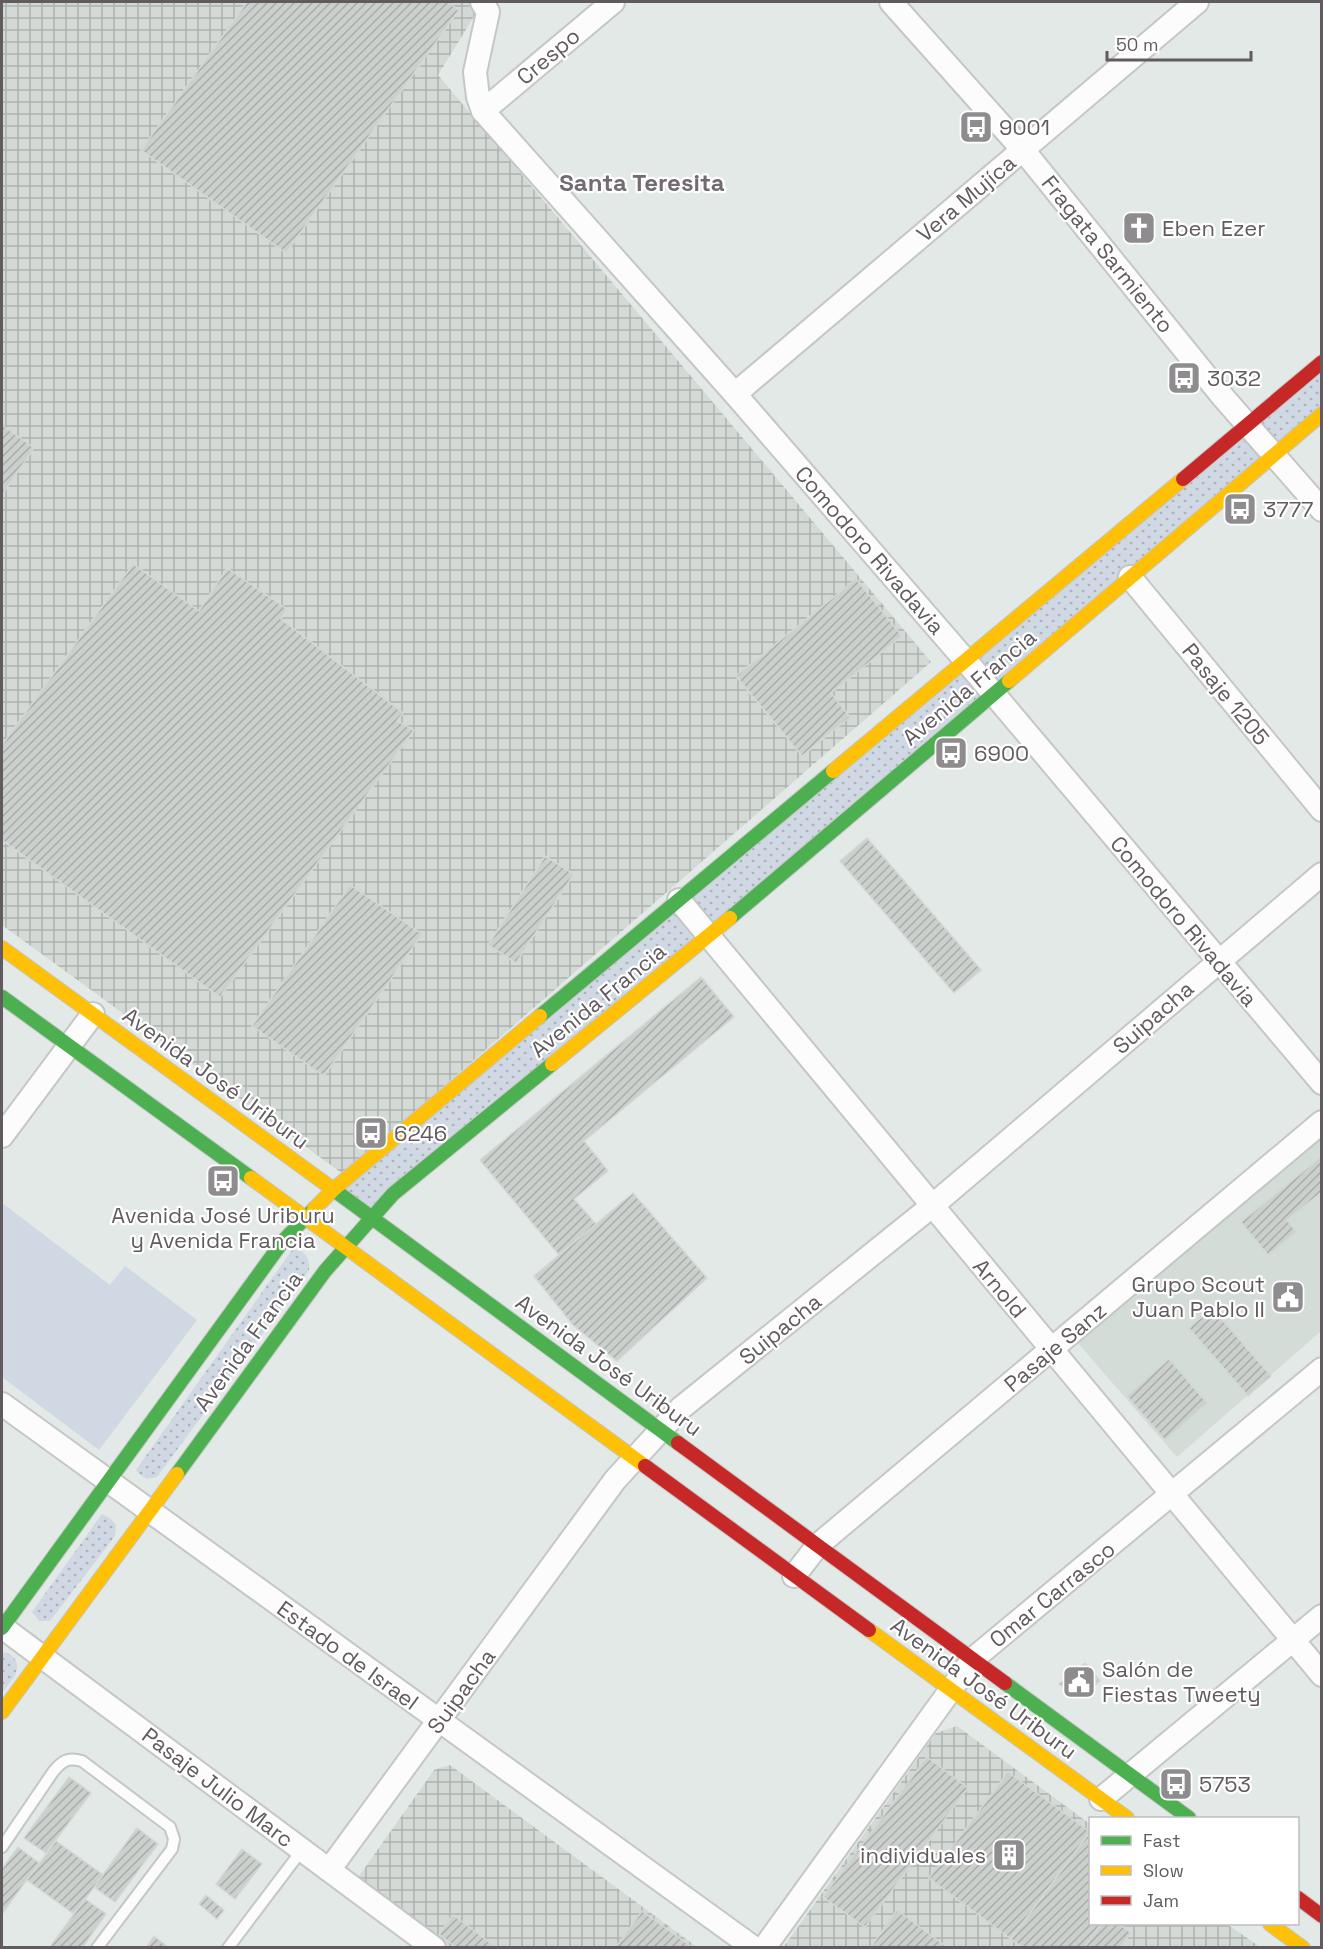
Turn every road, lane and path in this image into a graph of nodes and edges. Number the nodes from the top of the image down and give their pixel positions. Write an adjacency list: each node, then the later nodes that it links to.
1 (482, 2): 5 (street, Comodoro Rivadavia)
2 (613, 2): 5 (street, Crespo)
3 (891, 2): 6 (street, Fragata Sarmiento)
4 (1197, 2): 6 (street, Vera Mujíca)
5 (483, 111): 8 (street, Comodoro Rivadavia)
6 (1023, 150): 8 (street, Vera Mujíca); 10 (street, Fragata Sarmiento)
7 (1322, 362): 10 (main road, Avenida Francia)
8 (735, 394): 14 (street, Comodoro Rivadavia)
9 (1322, 414): 11 (main road, Avenida Francia)
10 (1248, 425): 11 (street, Fragata Sarmiento); 14 (main road, Avenida Francia)
11 (1273, 456): 12 (street, Fragata Sarmiento); 13 (main road, Avenida Francia)
12 (1322, 510)
13 (1130, 577): 15 (main road, Avenida Francia); 16 (street, Pasaje 1205)
14 (966, 661): 15 (street, Comodoro Rivadavia); 18 (main road, Avenida Francia)
15 (993, 695): 19 (main road, Avenida Francia); 21 (street, Comodoro Rivadavia)
16 (1322, 810)
17 (1322, 874): 21 (street, Suipacha)
18 (680, 900): 19 (street, Arnold); 28 (main road, Avenida Francia)
19 (709, 936): 29 (street, Arnold); 30 (main road, Avenida Francia)
20 (2, 948): 23 (main road, Avenida José Uriburu)
21 (1218, 961): 25 (street, Comodoro Rivadavia); 29 (street, Suipacha)
22 (2, 997): 24 (main road, Avenida José Uriburu)
23 (93, 1014): 24 (street); 28 (main road, Avenida José Uriburu)
24 (69, 1046): 27 (street); 31 (main road, Avenida José Uriburu)
25 (1322, 1083)
26 (1322, 1122): 33 (street, Pasaje Sanz)
27 (2, 1136)
28 (334, 1190): 30 (main road, Avenida José Uriburu); 31 (main road, Avenida Francia)
29 (932, 1206): 33 (street, Arnold); 36 (street, Suipacha)
30 (371, 1216): 32 (main road, Avenida Francia); 36 (main road, Avenida José Uriburu)
31 (304, 1218): 32 (main road, Avenida José Uriburu); 38 (main road, Avenida Francia)
32 (345, 1247): 37 (main road, Avenida José Uriburu); 40 (main road, Avenida Francia)
33 (1052, 1350): 39 (street, Arnold); 41 (street, Pasaje Sanz)
34 (1322, 1369): 39 (street, Omar Carrasco)
35 (2, 1404): 38 (street, Estado de Israel)
36 (661, 1430): 37 (street, Suipacha); 41 (main road, Avenida José Uriburu)
37 (634, 1459): 42 (main road, Avenida José Uriburu); 51 (street, Suipacha)
38 (108, 1481): 40 (street, Estado de Israel); 44 (main road, Avenida Francia)
39 (1172, 1495): 45 (street, Arnold); 47 (street, Omar Carrasco)
40 (150, 1511): 46 (main road, Avenida Francia); 51 (street, Estado de Israel)
41 (818, 1545): 42 (street, Pasaje Sanz); 47 (main road, Avenida José Uriburu)
42 (794, 1576): 49 (main road, Avenida José Uriburu)
43 (1322, 1616): 45 (street)
44 (2, 1627): 46 (street, Pasaje Julio Marc)
45 (1293, 1641): 48 (street, Arnold); 52 (street)
46 (42, 1657): 50 (main road, Avenida Francia); 57 (street, Pasaje Julio Marc)
47 (973, 1659): 49 (street, Omar Carrasco); 52 (main road, Avenida José Uriburu)
48 (1322, 1675)
49 (950, 1690): 53 (main road, Avenida José Uriburu); 66 (street, Omar Carrasco)
50 (2, 1712)
51 (439, 1720): 58 (street, Suipacha); 65 (street, Estado de Israel)
52 (1130, 1775): 53 (street); 55 (main road, Avenida José Uriburu)
53 (1101, 1799): 54 (main road, Avenida José Uriburu)
54 (1126, 1817)
55 (1188, 1817)
56 (2, 1847): 62 (lane)
57 (302, 1850): 58 (street, Pasaje Julio Marc); 63 (lane)
58 (329, 1870): 64 (street, Pasaje Julio Marc)
59 (1299, 1899): 60 (main road)
60 (1322, 1916)
61 (1273, 1925): 67 (main road)
62 (97, 1947)
63 (228, 1947)
64 (434, 1947)
65 (754, 1947)
66 (764, 1947)
67 (1303, 1947)

